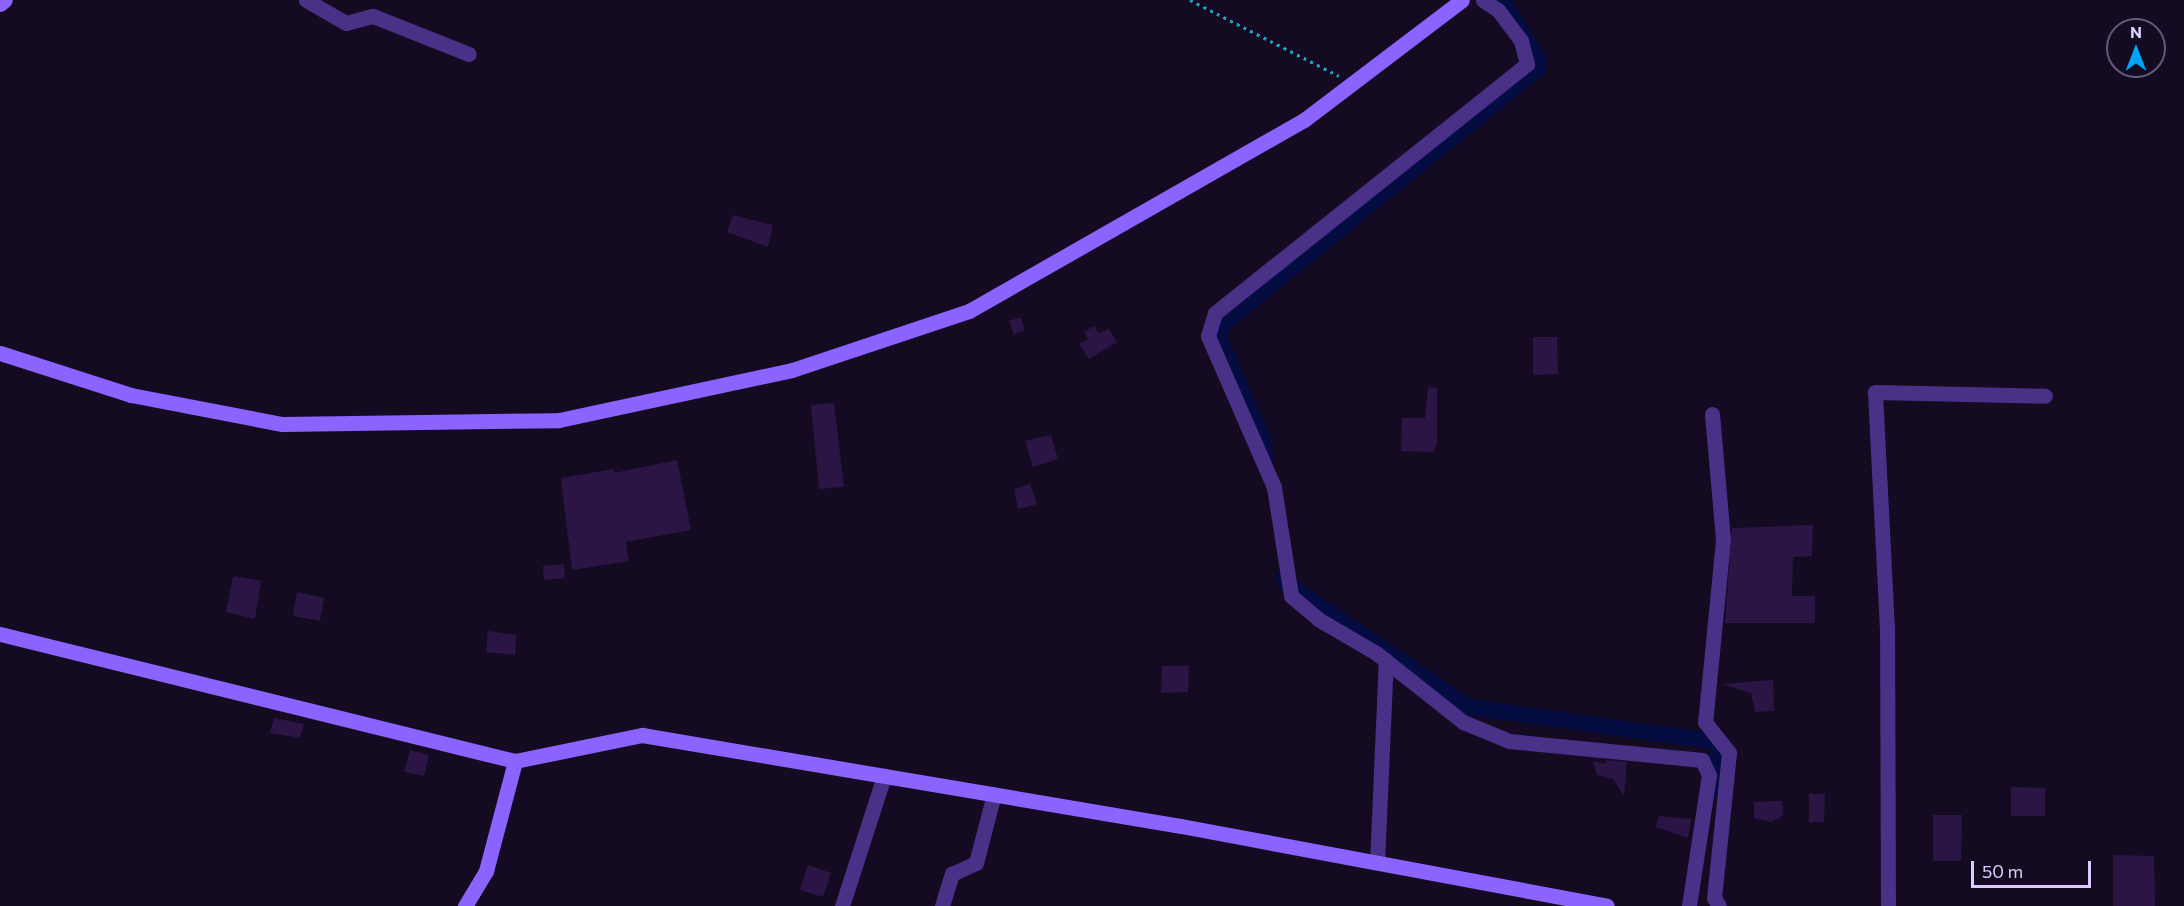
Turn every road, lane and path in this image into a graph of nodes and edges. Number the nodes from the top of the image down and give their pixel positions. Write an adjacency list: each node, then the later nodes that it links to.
1 (5, 0): 6 (street)
2 (306, 0): 7 (street)
3 (1190, 0): 8 (path)
4 (1462, 0): 9 (street)
5 (1483, 0): 13 (street)
6 (0, 4)
7 (469, 54)
8 (1348, 83)
9 (0, 353)
10 (2045, 396): 24 (street)
11 (1712, 414): 23 (street)
12 (0, 634): 14 (street)
13 (1386, 660): 17 (street); 22 (street)
14 (515, 761): 15 (street); 18 (street)
15 (884, 776): 16 (street); 19 (street)
16 (994, 794): 17 (street); 20 (street)
17 (1377, 863): 21 (street)
18 (465, 906)
19 (842, 906)
20 (942, 906)
21 (1606, 906)
22 (1689, 906)
23 (1719, 906)
24 (1888, 906)

